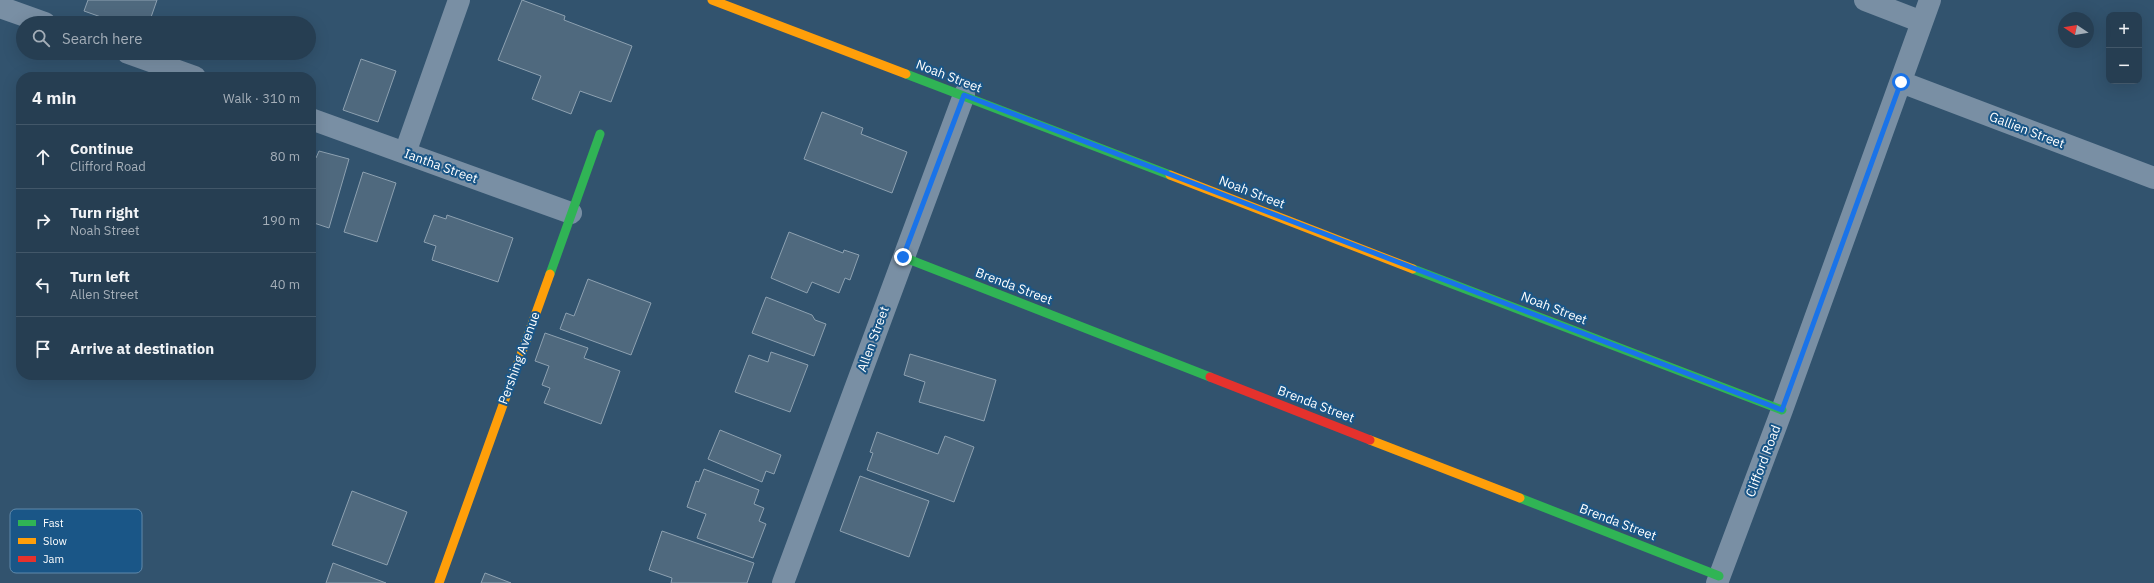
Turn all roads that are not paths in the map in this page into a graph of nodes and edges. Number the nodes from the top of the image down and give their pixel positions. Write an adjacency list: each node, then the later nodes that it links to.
1 (459, 0): 14 (street)
2 (712, 0): 11 (street, Noah Street)
3 (1864, 0): 7 (street)
4 (1930, 0): 7 (street, Clifford Road)
5 (0, 7): 6 (street)
6 (25, 16)
7 (1922, 22): 10 (street, Clifford Road)
8 (148, 60): 9 (street)
9 (181, 72)
10 (1901, 82): 15 (street, Gallien Street); 18 (street, Clifford Road)
11 (964, 95): 17 (street, Allen Street); 18 (street, Noah Street)
12 (316, 121): 14 (street, Iantha Street)
13 (600, 134): 16 (street, Pershing Avenue)
14 (405, 153): 16 (street, Iantha Street)
15 (2154, 178)
16 (571, 213): 20 (street, Pershing Avenue)
17 (903, 257): 19 (street, Brenda Street); 21 (street, Allen Street)
18 (1782, 410): 19 (street, Clifford Road)
19 (1718, 580)
20 (439, 583)
21 (783, 583)

